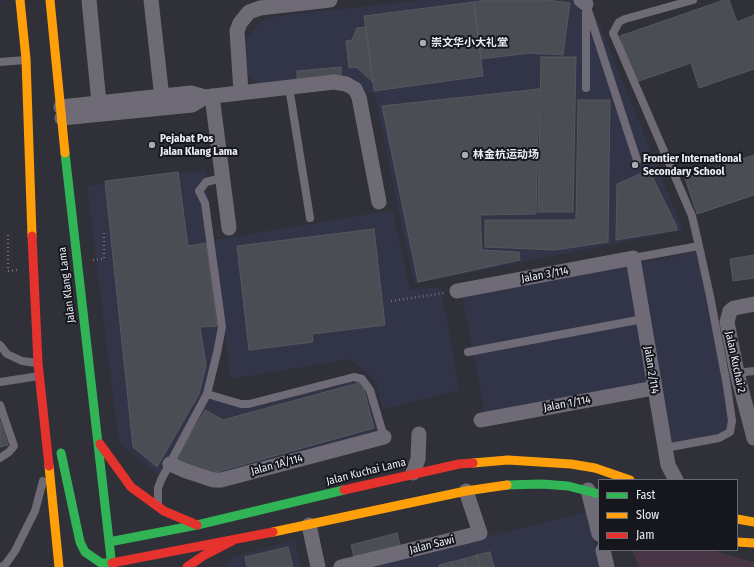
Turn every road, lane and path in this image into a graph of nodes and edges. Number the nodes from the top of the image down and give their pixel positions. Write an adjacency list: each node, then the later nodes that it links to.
1 (20, 0): 9 (main road)
2 (50, 0): 17 (main road, Jalan Klang Lama)
3 (89, 0): 16 (street)
4 (150, 0): 15 (street)
5 (330, 0): 8 (street)
6 (693, 0): 25 (lane)
7 (584, 2): 12 (lane); 18 (lane)
8 (246, 6): 13 (street)
9 (26, 59): 10 (lane); 35 (main road)
10 (0, 62)
11 (289, 87): 13 (street); 20 (street); 21 (lane)
12 (586, 88)
13 (241, 92): 14 (street)
14 (208, 96): 15 (street); 19 (street)
15 (163, 102): 16 (street); 17 (street)
16 (99, 103): 17 (street)
17 (61, 113): 50 (main road, Jalan Klang Lama)
18 (637, 160)
19 (222, 178): 22 (street); 43 (lane)
20 (379, 202)
21 (310, 218)
22 (228, 228)
23 (104, 230): 27 (path)
24 (8, 235): 28 (path)
25 (699, 246): 26 (lane); 52 (lane)
26 (633, 258): 29 (street, Jalan 3/114); 33 (street, Jalan 2/114)
27 (89, 261)
28 (23, 269)
29 (457, 291)
30 (441, 294): 31 (path)
31 (390, 301)
32 (754, 304): 39 (street, Jalan Kuchai 2)
33 (643, 319): 36 (lane); 42 (street, Jalan 2/114)
34 (0, 345): 37 (lane)
35 (39, 352): 37 (main road); 45 (main road)
36 (468, 352)
37 (38, 363): 40 (main road)
38 (754, 371): 39 (lane)
39 (736, 373): 49 (street, Jalan Kuchai 2)
40 (39, 375): 41 (lane); 54 (main road)
41 (0, 382)
42 (654, 388): 46 (street, Jalan 1/114); 52 (street, Jalan 2/114)
43 (207, 394): 48 (lane); 56 (lane)
44 (0, 405): 53 (lane)
45 (54, 420)
46 (481, 420)
47 (419, 434): 59 (street)
48 (384, 437): 56 (street, Jalan 1A/114)
49 (754, 438)
50 (98, 441): 67 (main road); 75 (main road, Jalan Klang Lama)
51 (59, 443): 79 (main road)
52 (665, 448): 63 (street, Jalan 2/114)
53 (0, 458)
54 (49, 458): 68 (main road); 83 (lane)
55 (592, 459): 57 (lane)
56 (170, 464): 67 (lane)
57 (571, 464): 59 (main road, Jalan Kuchai Lama); 60 (main road, Jalan Kuchai Lama)
58 (608, 464): 60 (lane)
59 (413, 473): 61 (main road, Jalan Kuchai Lama)
60 (615, 475): 62 (main road, Jalan Kuchai Lama)
61 (397, 477): 64 (main road); 71 (main road, Jalan Kuchai Lama)
62 (627, 479)
63 (675, 479)
64 (429, 481)
65 (464, 487): 66 (main road); 72 (main road); 87 (street, Jalan Sawi)
66 (594, 492): 73 (street)
67 (158, 508): 71 (main road)
68 (55, 519): 80 (lane); 84 (main road)
69 (738, 519): 70 (main road)
70 (754, 522)
71 (197, 525): 75 (main road, Jalan Kuchai Lama)
72 (308, 525): 74 (main road); 86 (street)
73 (598, 526)
74 (232, 541): 81 (main road); 85 (main road)
75 (109, 542): 79 (main road); 81 (main road, Jalan Klang Lama)
76 (738, 542): 77 (main road)
77 (754, 544)
78 (603, 551): 88 (street)
79 (92, 558): 81 (main road); 82 (main road)
80 (50, 561)
81 (112, 565)
82 (86, 566)
83 (1, 567)
84 (59, 567)
85 (188, 567)
86 (318, 567)
87 (341, 567)
88 (607, 567)

